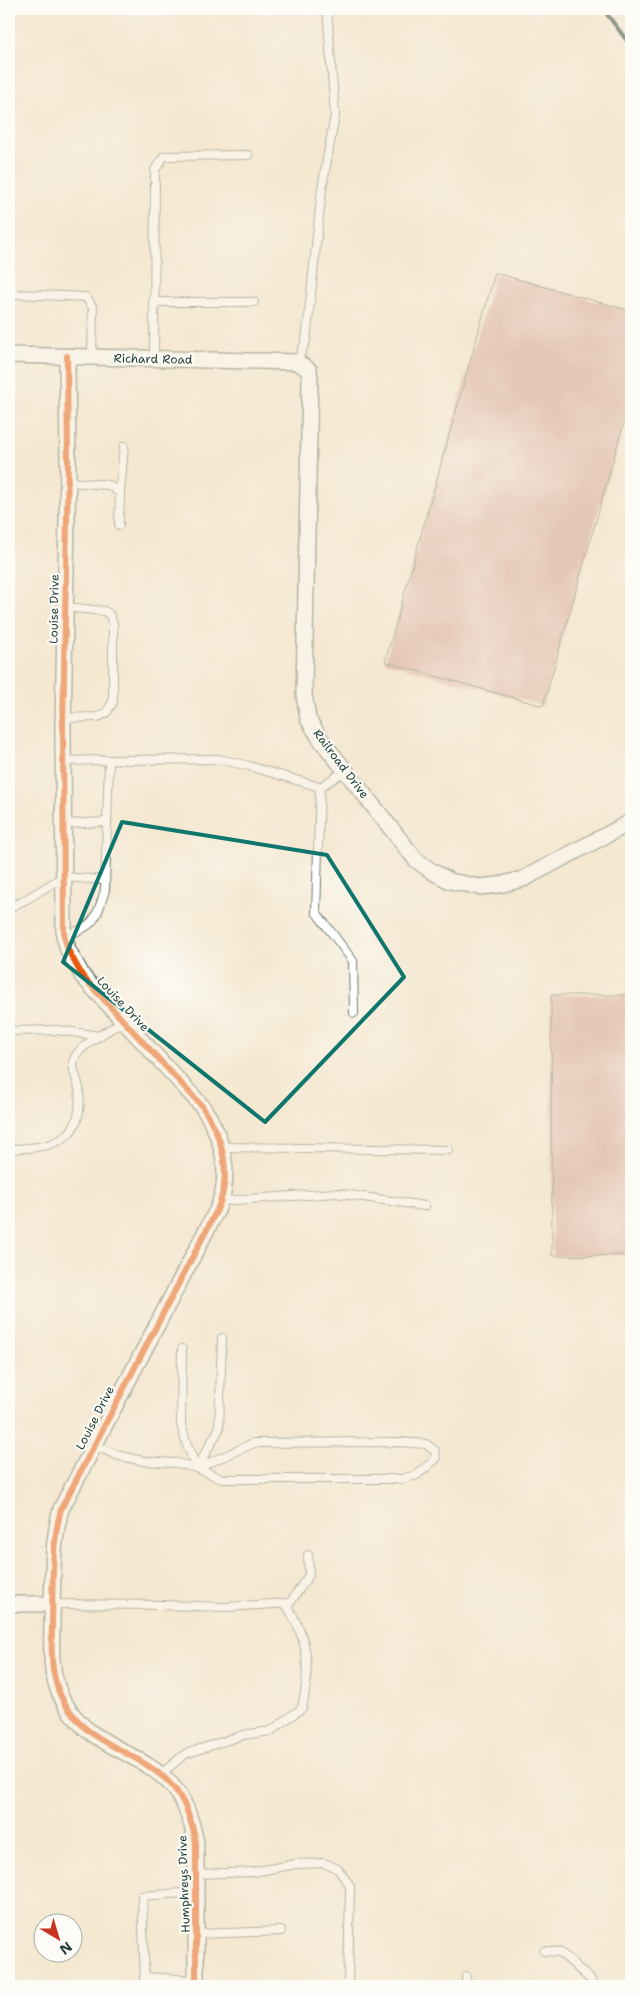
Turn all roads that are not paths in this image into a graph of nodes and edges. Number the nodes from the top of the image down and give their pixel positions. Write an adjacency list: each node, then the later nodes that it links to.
1 (327, 9): 10 (lane)
2 (248, 155): 4 (lane)
3 (9, 300): 8 (lane)
4 (153, 302): 5 (lane); 9 (lane)
5 (254, 302)
6 (9, 356): 7 (street, Richard Road)
7 (67, 356): 8 (street, Richard Road); 12 (street, Louise Drive)
8 (92, 357): 9 (street, Richard Road)
9 (154, 359): 10 (street, Richard Road)
10 (297, 362): 19 (street, Railroad Drive)
11 (124, 446): 13 (lane)
12 (68, 482): 13 (lane); 15 (street, Louise Drive)
13 (120, 493): 14 (lane)
14 (120, 526)
15 (65, 607): 16 (street, Louise Drive); 16 (lane)
16 (63, 718): 18 (street, Louise Drive)
17 (109, 760): 18 (lane); 20 (lane); 21 (lane)
18 (63, 761): 23 (street, Louise Drive)
19 (345, 771): 20 (lane); 22 (street, Railroad Drive)
20 (320, 787): 28 (lane)
21 (107, 822): 23 (lane); 25 (lane)
22 (631, 822)
23 (63, 824): 24 (street, Louise Drive)
24 (63, 877): 25 (lane); 26 (lane); 27 (street, Louise Drive)
25 (105, 880): 27 (lane)
26 (9, 908)
27 (64, 936): 29 (street, Louise Drive)
28 (354, 1014)
29 (123, 1021): 31 (lane); 32 (street, Louise Drive)
30 (9, 1031): 31 (lane)
31 (100, 1036): 33 (lane)
32 (223, 1147): 34 (lane); 35 (street, Louise Drive)
33 (9, 1149)
34 (449, 1150)
35 (221, 1202): 36 (lane); 39 (street, Louise Drive)
36 (426, 1206)
37 (222, 1338): 40 (lane)
38 (182, 1349): 40 (lane)
39 (95, 1444): 40 (lane); 44 (street, Louise Drive)
40 (197, 1468): 40 (lane)
41 (308, 1555): 42 (lane)
42 (285, 1603): 44 (lane); 45 (lane)
43 (9, 1604): 44 (street)
44 (52, 1604): 45 (street, Humphreys Drive)
45 (162, 1774): 46 (street, Humphreys Drive)
46 (197, 1874): 47 (street, Humphreys Drive); 57 (lane)
47 (197, 1892): 49 (street, Humphreys Drive); 53 (lane)
48 (281, 1931): 49 (lane)
49 (197, 1934): 54 (street, Humphreys Drive)
50 (544, 1951): 59 (lane)
51 (9, 1976): 55 (lane)
52 (466, 1976): 58 (lane)
53 (144, 1977): 54 (lane); 56 (lane)
54 (196, 1983)
55 (9, 1986)
56 (144, 1986)
57 (348, 1986)
58 (466, 1986)
59 (592, 1986)

